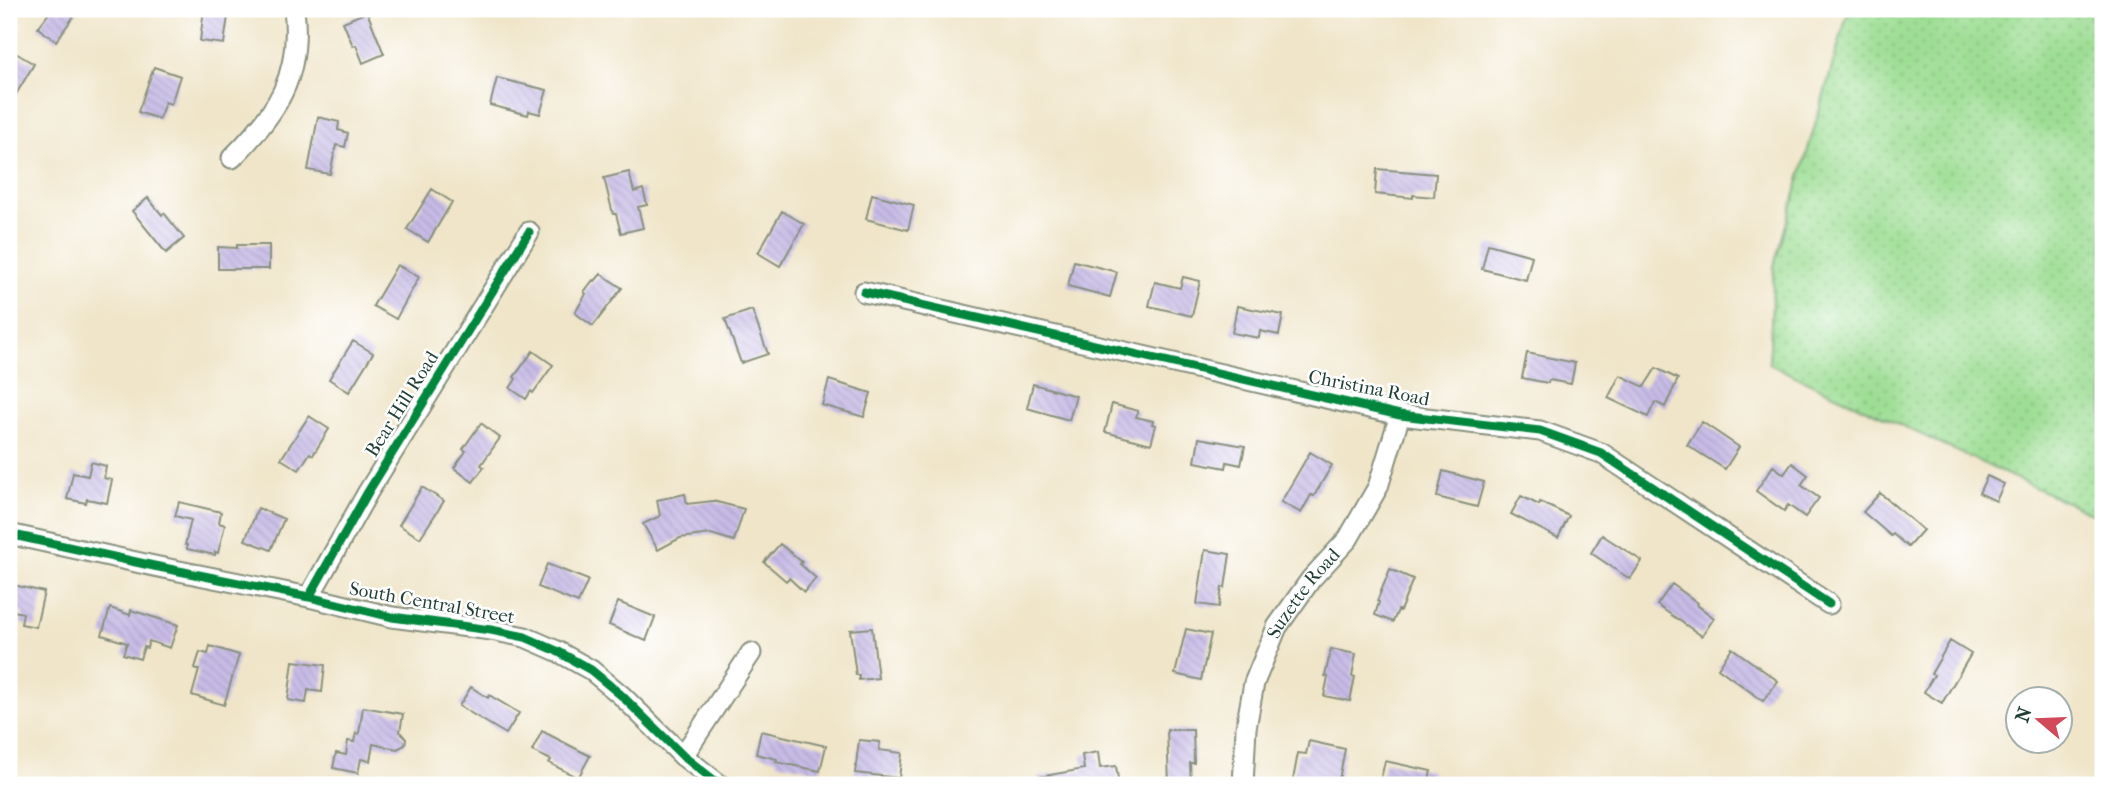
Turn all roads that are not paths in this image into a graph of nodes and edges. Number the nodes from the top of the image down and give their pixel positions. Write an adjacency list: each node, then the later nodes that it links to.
1 (294, 9): 2 (street)
2 (232, 158)
3 (529, 232): 7 (street, Bear Hill Road)
4 (864, 292): 5 (street, Christina Road)
5 (1400, 415): 8 (street, Christina Road); 12 (street, Suzette Road)
6 (9, 534): 7 (street, South Central Street)
7 (309, 597): 10 (street, South Central Street)
8 (1829, 604)
9 (751, 653): 10 (street)
10 (683, 756): 11 (street, South Central Street)
11 (720, 785)
12 (1243, 785)

